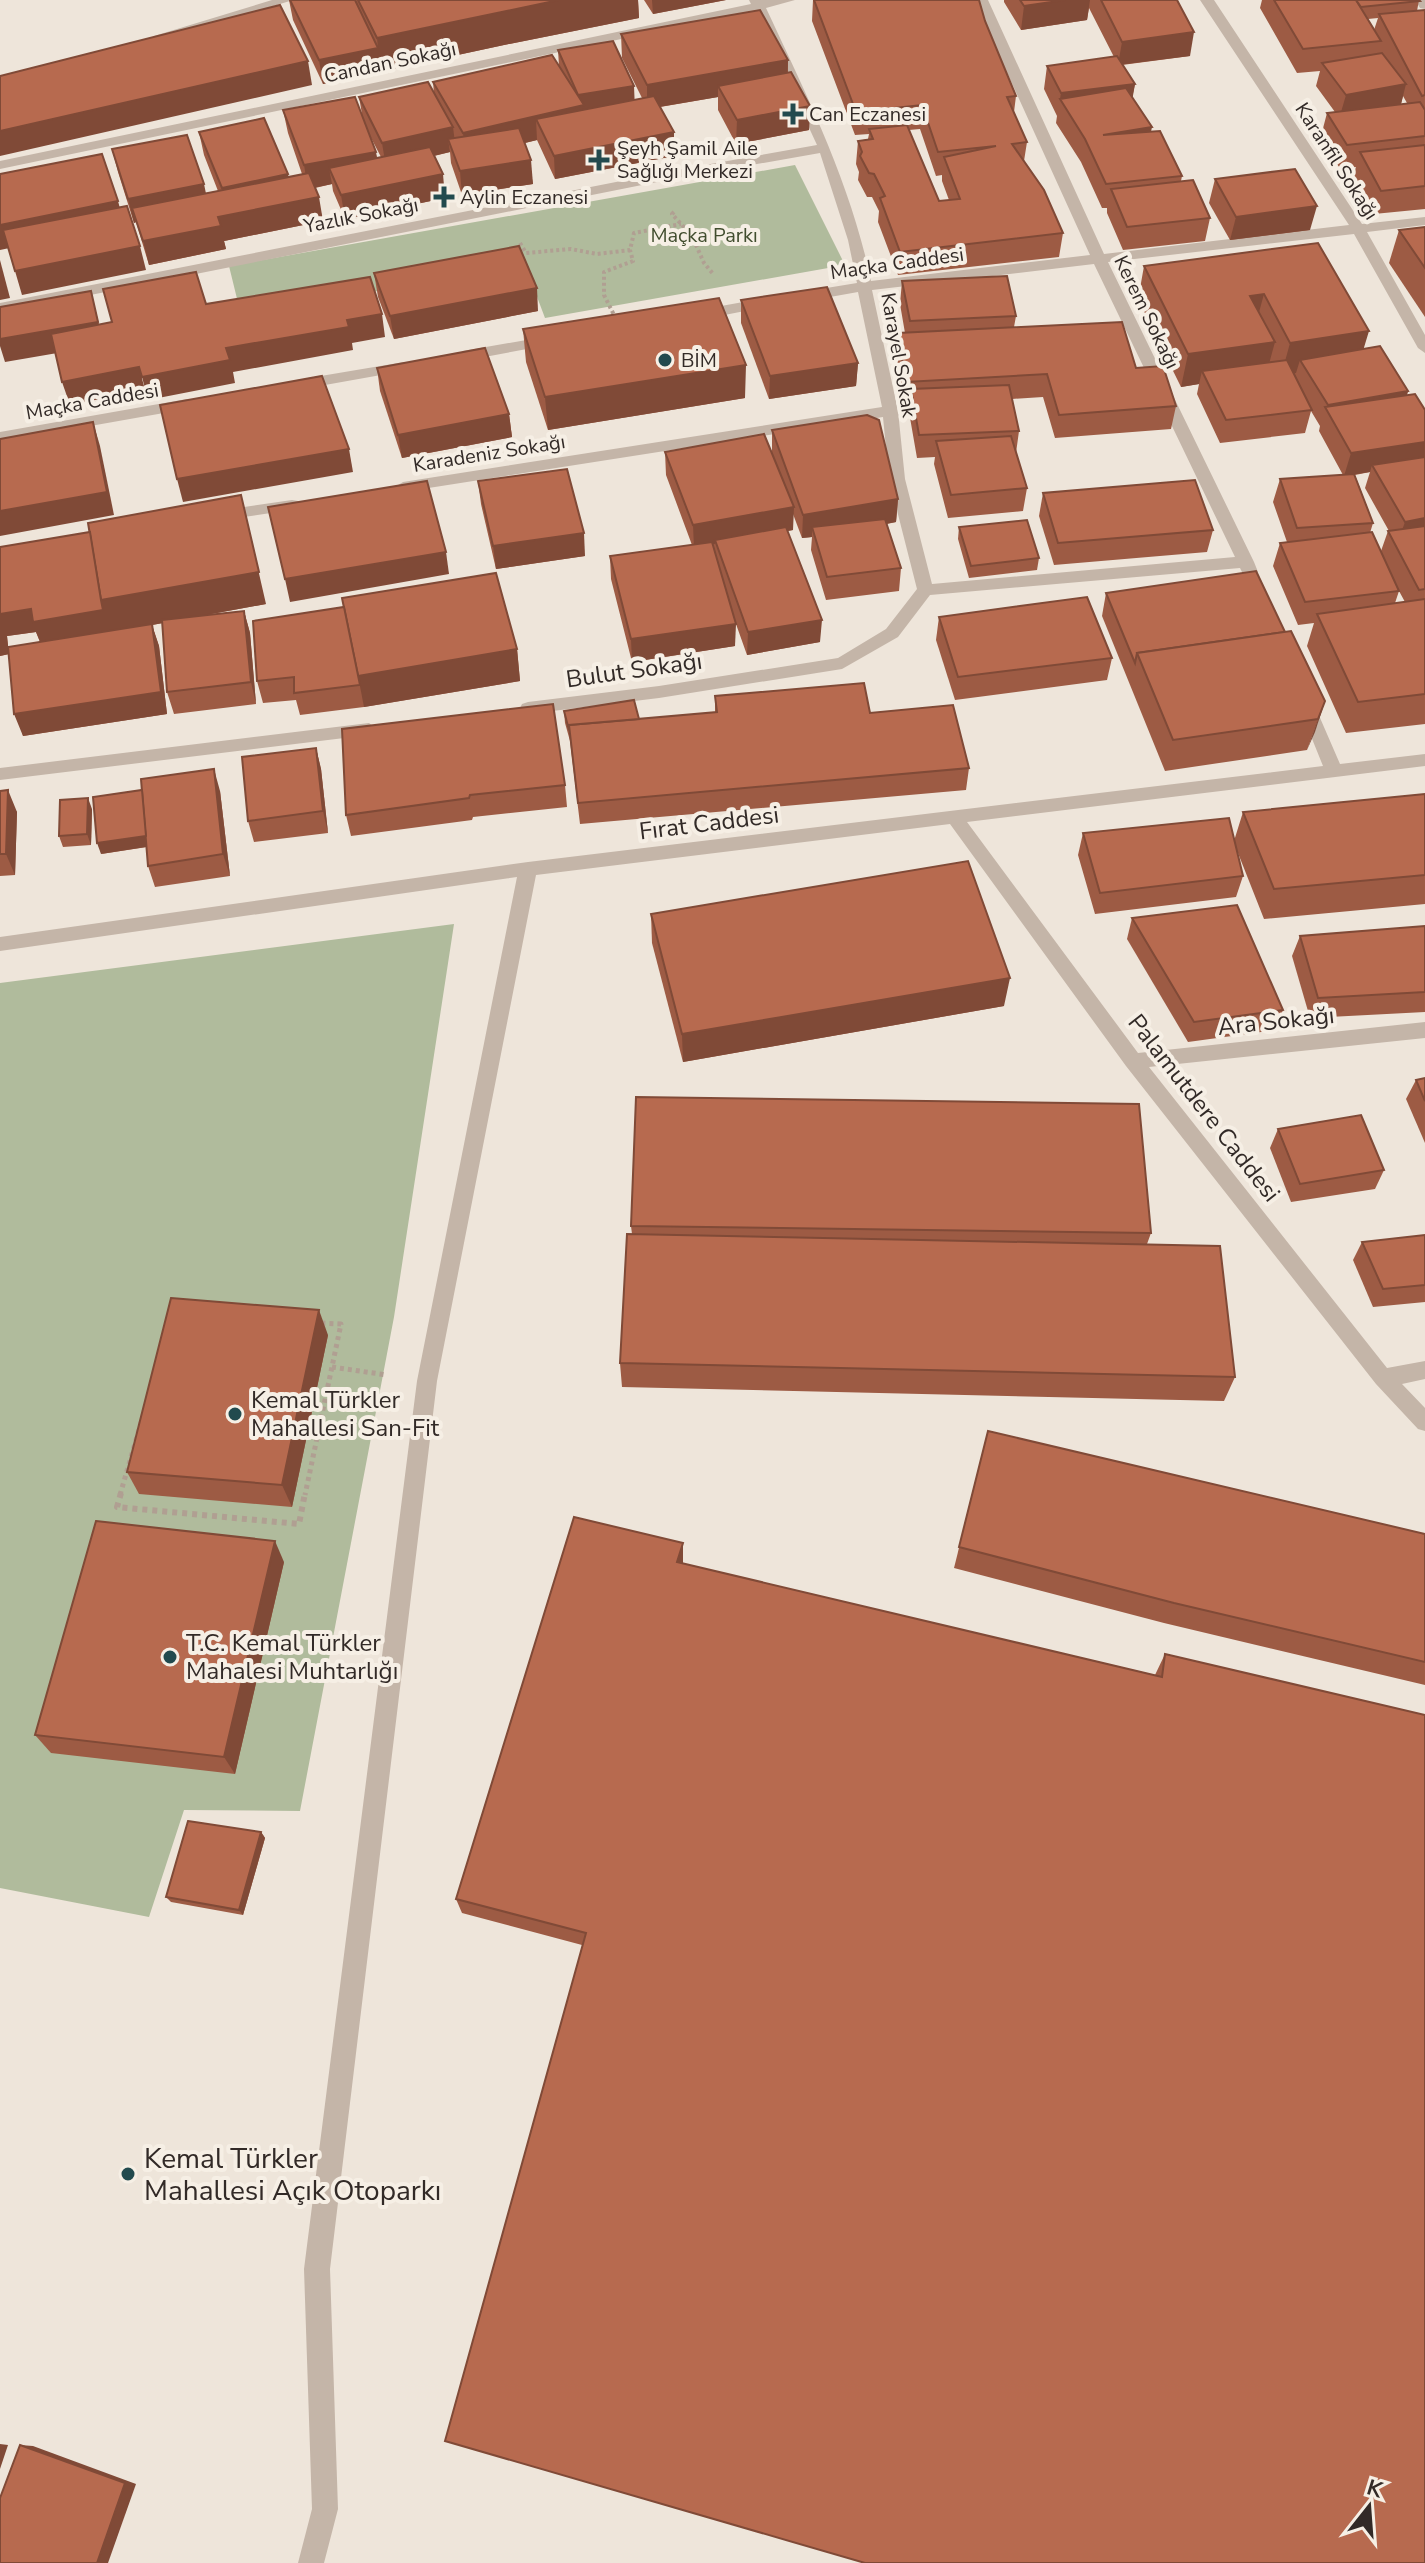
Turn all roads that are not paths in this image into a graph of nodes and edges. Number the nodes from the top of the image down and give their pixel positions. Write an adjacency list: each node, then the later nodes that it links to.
1 (286, 0): 6 (street)
2 (788, 0): 5 (street, Candan Sokağı)
3 (981, 0): 11 (street, Kerem Sokağı)
4 (1207, 0): 10 (street, Karanfil Sokağı)
5 (757, 2): 7 (street, Karayel Sokak); 8 (street, Candan Sokağı)
6 (150, 39)
7 (825, 148): 12 (street, Karayel Sokak); 13 (street, Yazlık Sokağı)
8 (0, 165)
9 (1425, 221): 10 (street, Maçka Caddesi)
10 (1358, 229): 11 (street, Maçka Caddesi); 16 (street, Karanfil Sokağı)
11 (1099, 259): 12 (street, Maçka Caddesi); 26 (street, Kerem Sokağı)
12 (866, 286): 14 (street, Maçka Caddesi); 21 (street, Karayel Sokak)
13 (0, 308)
14 (621, 329)
15 (559, 339): 17 (street)
16 (1425, 348)
17 (450, 358)
18 (419, 364): 19 (street)
19 (280, 388)
20 (202, 402): 22 (street, Maçka Caddesi)
21 (890, 411): 23 (street, Karadeniz Sokağı); 27 (street, Karayel Sokak)
22 (0, 437)
23 (390, 489)
24 (312, 501): 25 (street)
25 (203, 519)
26 (1246, 562): 27 (street); 28 (street, Kerem Sokağı)
27 (925, 590): 30 (street, Bulut Sokağı)
28 (1258, 590)
29 (1300, 689): 33 (street)
30 (515, 710)
31 (390, 727): 34 (street)
32 (1425, 760): 33 (street, Fırat Caddesi)
33 (1335, 773): 35 (street, Fırat Caddesi)
34 (0, 774)
35 (954, 817): 36 (street, Fırat Caddesi); 39 (street, Palamutdere Caddesi)
36 (528, 869): 37 (street, Fırat Caddesi); 43 (street)
37 (0, 944)
38 (1425, 1030): 39 (street, Ara Sokağı)
39 (1133, 1061): 41 (street, Palamutdere Caddesi)
40 (1425, 1370): 41 (street)
41 (1383, 1378): 42 (street, Palamutdere Caddesi)
42 (1425, 1422)
43 (311, 2563)

